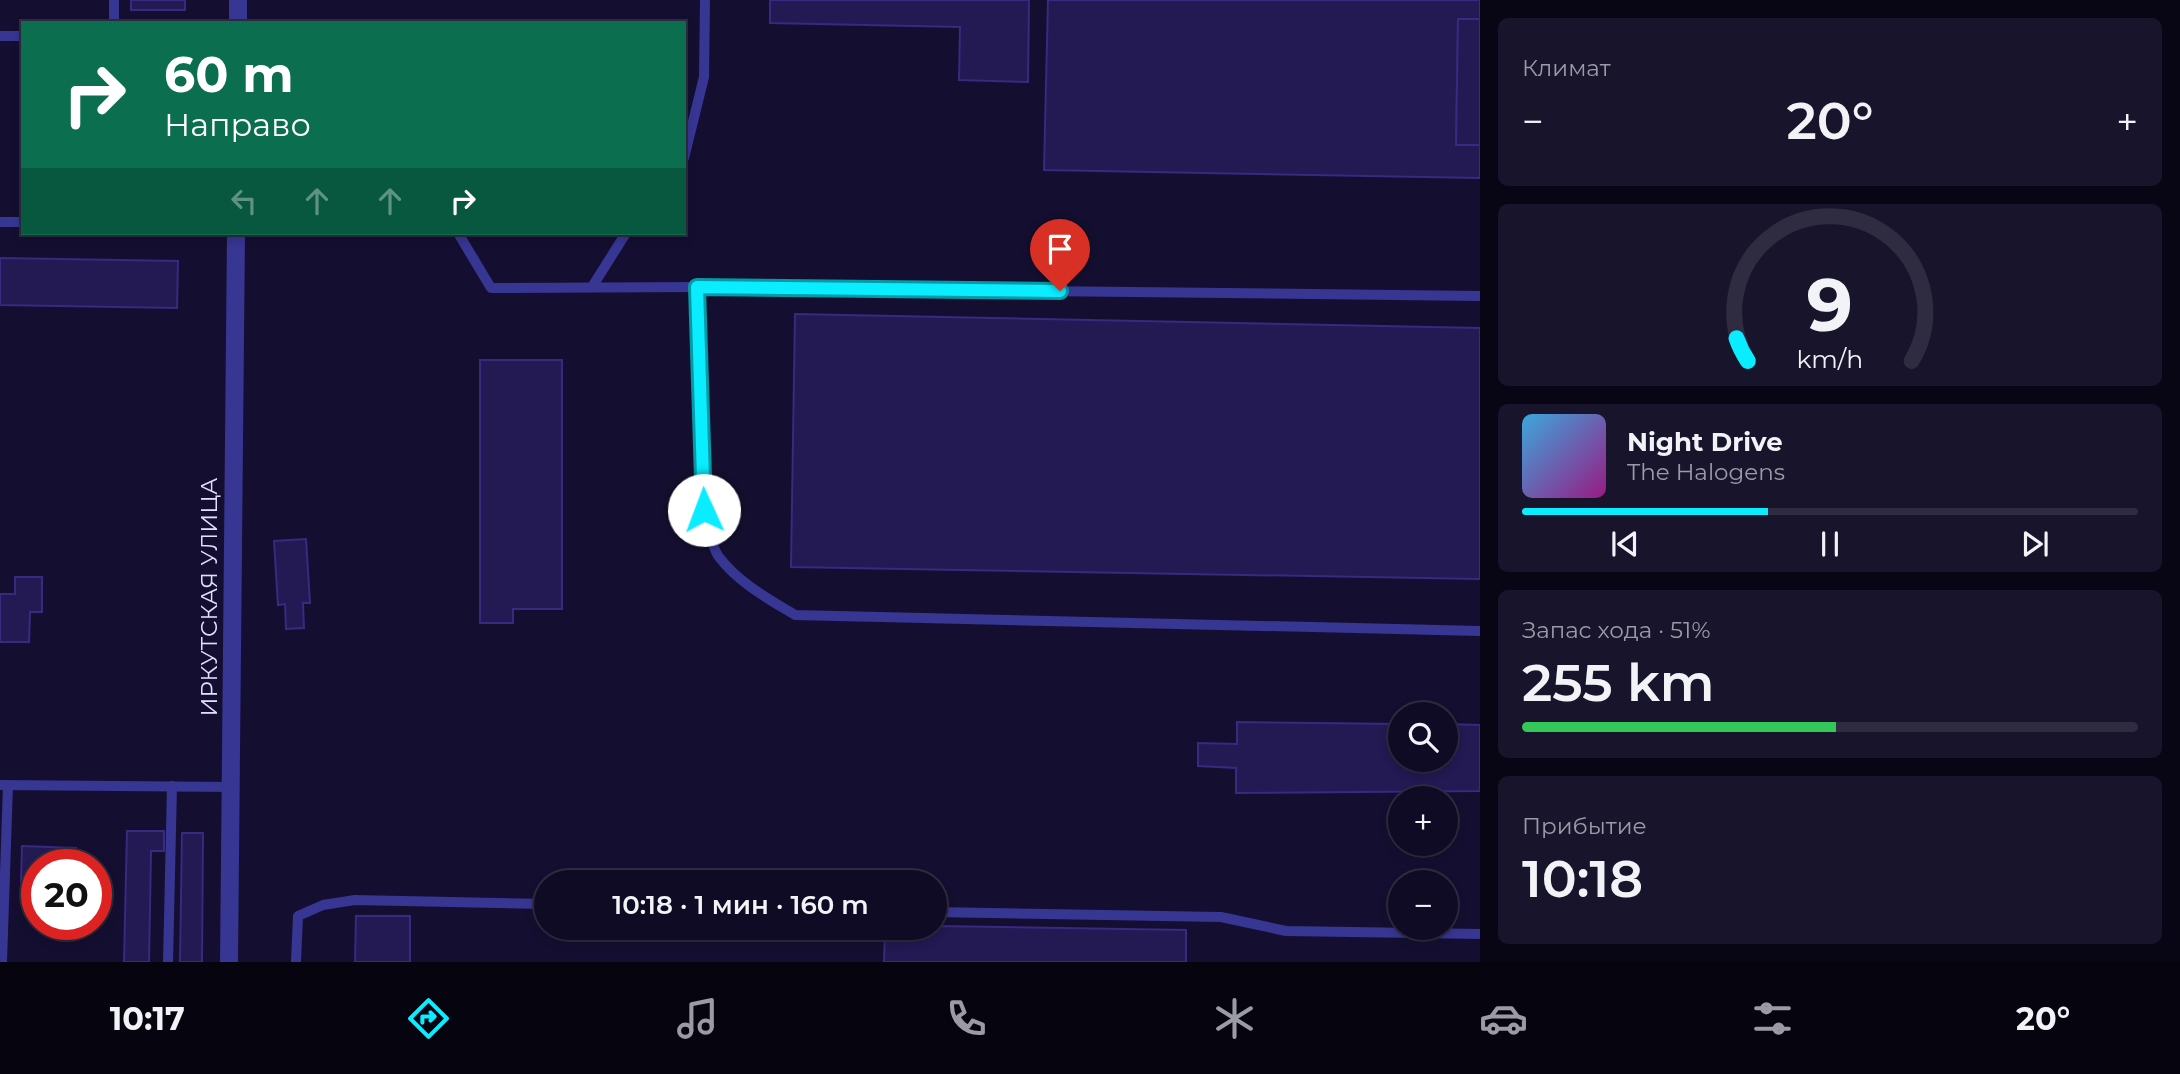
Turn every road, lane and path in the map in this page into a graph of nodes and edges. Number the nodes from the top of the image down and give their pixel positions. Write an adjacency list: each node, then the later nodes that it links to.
1 (114, 0): 4 (lane)
2 (238, 0): 5 (street)
3 (705, 0): 8 (lane)
4 (114, 21)
5 (238, 21)
6 (0, 36): 7 (lane)
7 (21, 36)
8 (686, 150)
9 (0, 222): 10 (lane)
10 (21, 222)
11 (236, 235): 20 (street, ИРКУТСКАЯ УЛИЦА)
12 (459, 235): 14 (lane)
13 (625, 235): 14 (lane)
14 (592, 287): 15 (lane)
15 (697, 287): 16 (lane); 17 (lane)
16 (1480, 296)
17 (1480, 631)
18 (4, 785): 19 (lane); 24 (lane)
19 (172, 786): 20 (lane); 25 (lane)
20 (232, 787): 26 (street, ИРКУТСКАЯ УЛИЦА)
21 (534, 904): 27 (lane)
22 (947, 912): 23 (lane)
23 (1480, 934)
24 (2, 962)
25 (169, 962)
26 (229, 962)
27 (296, 962)

